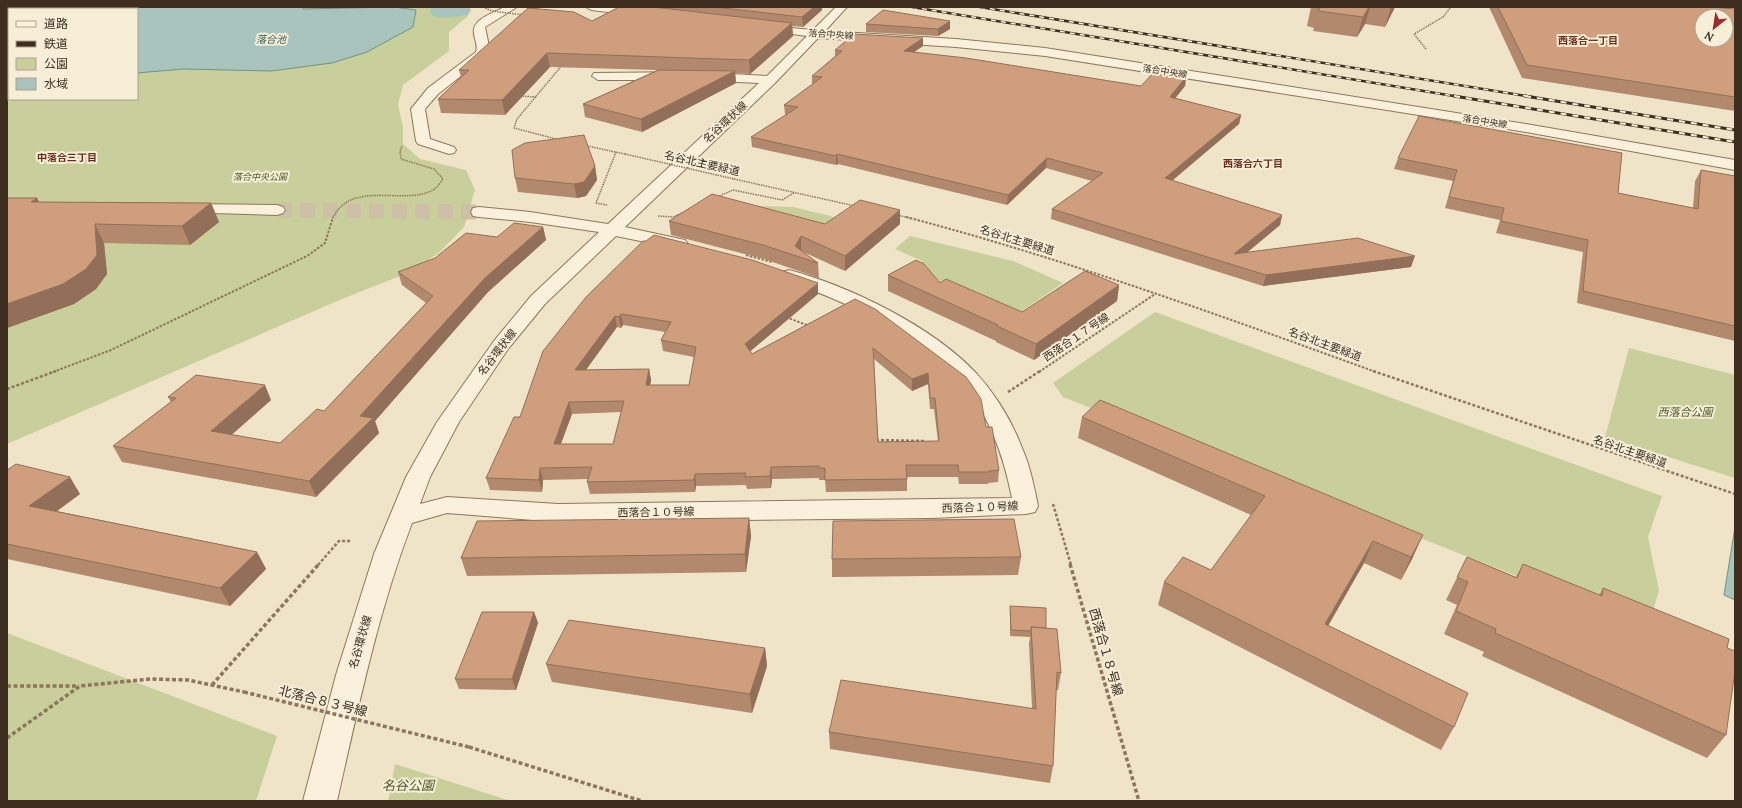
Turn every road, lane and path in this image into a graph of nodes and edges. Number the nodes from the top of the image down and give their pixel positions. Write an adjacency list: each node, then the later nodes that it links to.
1 (483, 7): 9 (path, bridge)
2 (512, 7): 21 (street)
3 (541, 7): 7 (path)
4 (591, 7): 8 (street)
5 (1451, 7): 12 (path)
6 (840, 8): 11 (street, 名谷環状線)
7 (543, 10)
8 (655, 14)
9 (530, 16)
10 (753, 22): 11 (street, 落合中央線)
11 (819, 30): 15 (street, 名谷環状線); 23 (street, 落合中央線); 24 (street, 落合中央線)
12 (1426, 49)
13 (566, 61): 17 (path)
14 (598, 76): 15 (street)
15 (770, 80): 35 (street, 名谷環状線)
16 (520, 96): 17 (path)
17 (536, 97): 18 (path)
18 (562, 141)
19 (403, 144): 41 (path)
20 (585, 146): 22 (path, 名谷北主要緑道)
21 (449, 150)
22 (616, 152): 25 (path, 名谷北主要緑道, bridge); 27 (path)
23 (1735, 157)
24 (1735, 165)
25 (794, 192): 26 (path); 28 (path, 名谷北主要緑道)
26 (713, 199)
27 (608, 205)
28 (858, 207)
29 (166, 209): 30 (street)
30 (277, 210)
31 (686, 211): 34 (path)
32 (479, 212): 35 (street)
33 (894, 215): 38 (path, 名谷北主要緑道)
34 (652, 216)
35 (612, 229): 36 (street); 47 (street, 名谷環状線)
36 (702, 249)
37 (767, 268): 47 (street, 西落合１０号線)
38 (1155, 293): 42 (path, 西落合１７号線); 45 (path, 名谷北主要緑道)
39 (785, 317): 40 (path)
40 (811, 327)
41 (7, 389)
42 (1006, 394)
43 (871, 440): 44 (path)
44 (926, 441)
45 (1735, 494)
46 (1054, 508): 55 (path, 西落合１８号線)
47 (402, 517): 53 (street, 名谷環状線)
48 (351, 541): 51 (path)
49 (7, 686): 50 (path)
50 (80, 686): 51 (path, 北落合８３号線); 52 (path, 北落合８３号線)
51 (212, 686): 54 (path, 北落合８３号線, bridge)
52 (7, 738)
53 (320, 801)
54 (642, 801)
55 (1139, 801)

